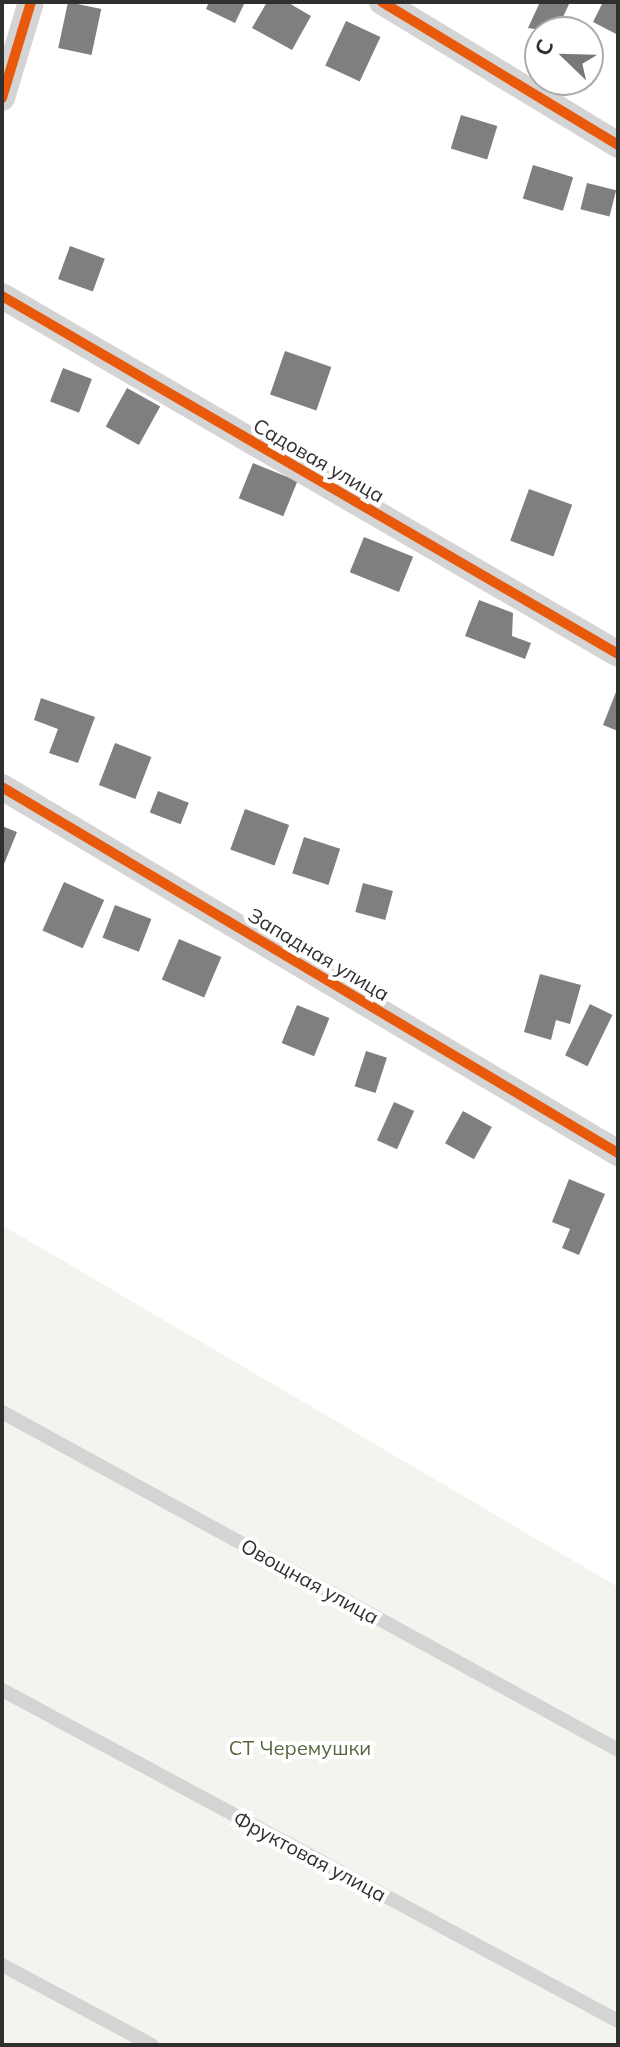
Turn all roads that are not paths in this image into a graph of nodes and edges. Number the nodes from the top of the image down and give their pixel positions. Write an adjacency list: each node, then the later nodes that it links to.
1 (31, 2): 3 (street)
2 (382, 2): 4 (street)
3 (2, 98)
4 (618, 145)
5 (2, 296): 6 (street, Садовая улица)
6 (618, 654)
7 (2, 787): 8 (street, Западная улица)
8 (618, 1153)
9 (2, 1412): 11 (lane, Овощная улица)
10 (2, 1690): 13 (lane, Фруктовая улица)
11 (618, 1750)
12 (2, 1965): 14 (lane)
13 (618, 2021)
14 (152, 2045)

